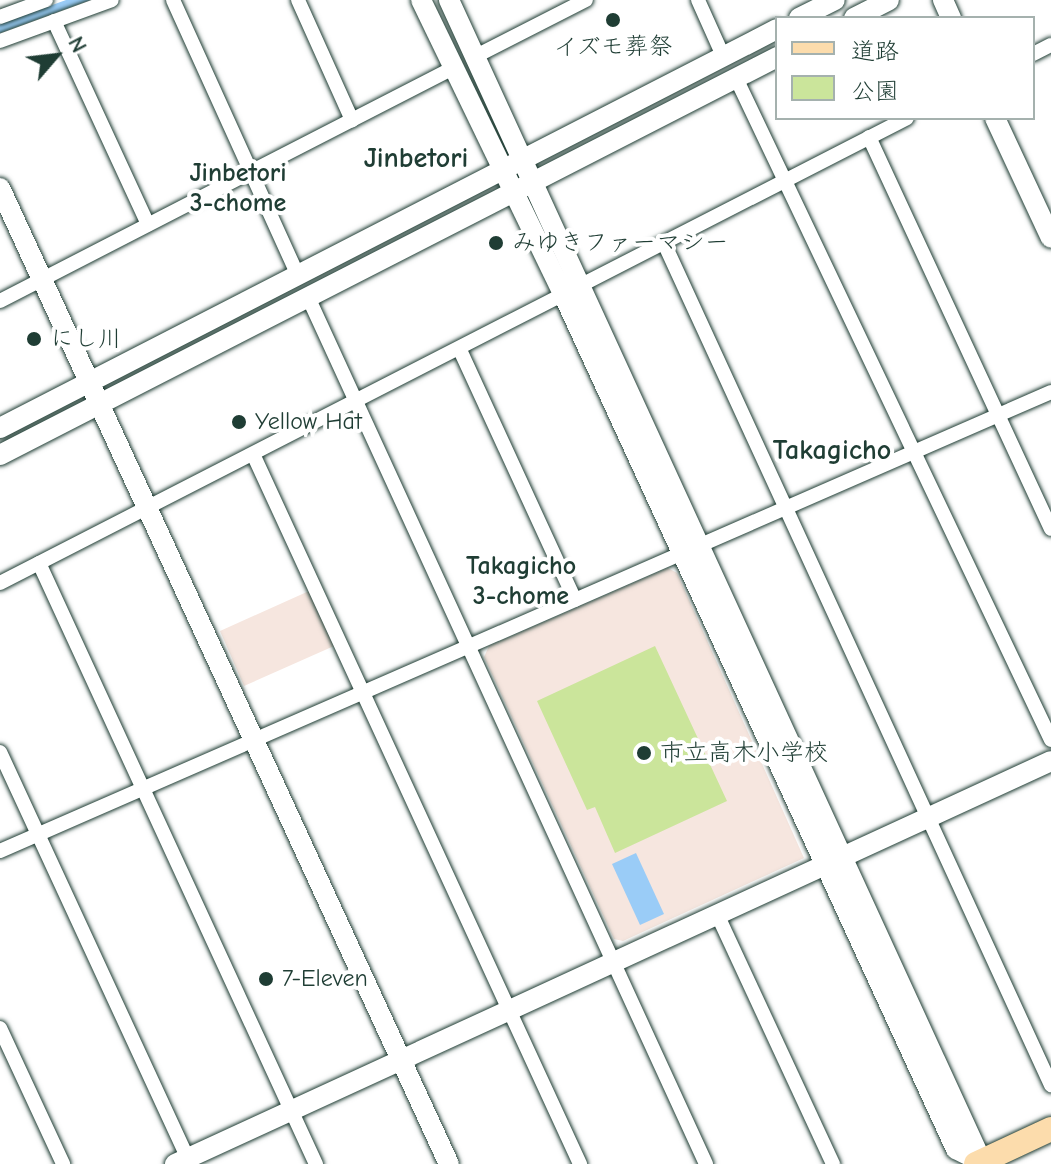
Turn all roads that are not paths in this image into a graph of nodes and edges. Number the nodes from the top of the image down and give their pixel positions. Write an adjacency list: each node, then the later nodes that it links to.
1 (45, 0): 14 (street)
2 (112, 0): 15 (street)
3 (173, 0): 29 (street)
4 (298, 0): 23 (street)
5 (421, 0): 21 (street)
6 (449, 0): 18 (street)
7 (586, 0): 11 (street)
8 (698, 0): 19 (street)
9 (835, 0): 12 (street)
10 (889, 0): 13 (street)
11 (556, 7): 18 (street)
12 (803, 16)
13 (858, 16)
14 (0, 17)
15 (54, 21): 17 (street); 34 (street)
16 (775, 30): 19 (street)
17 (0, 41)
18 (478, 55): 27 (street)
19 (723, 56): 27 (street)
20 (775, 58): 22 (street)
21 (453, 68): 23 (street); 28 (street)
22 (736, 78): 30 (street); 31 (street)
23 (352, 120): 29 (street)
24 (903, 120): 26 (street)
25 (996, 120): 35 (street)
26 (869, 137): 31 (street); 47 (street)
27 (524, 157): 28 (street); 30 (street)
28 (501, 169): 33 (street); 37 (street)
29 (250, 171): 34 (street); 37 (street)
30 (534, 179): 33 (street); 39 (street)
31 (785, 180): 36 (street); 49 (street)
32 (0, 188): 38 (street)
33 (511, 190): 39 (street); 40 (street)
34 (148, 224): 38 (street)
35 (1051, 238)
36 (664, 243): 39 (street); 52 (street)
37 (298, 275): 43 (street)
38 (42, 280): 41 (street); 43 (street)
39 (573, 291): 42 (street); 55 (street)
40 (308, 297): 45 (street); 46 (street)
41 (0, 301)
42 (460, 350): 45 (street); 58 (street)
43 (90, 383): 46 (street); 48 (street)
44 (1051, 392): 47 (street)
45 (356, 402): 50 (street); 59 (street)
46 (99, 405): 51 (street); 53 (street)
47 (999, 415): 49 (street); 54 (street)
48 (0, 428)
49 (914, 452): 52 (street); 62 (street)
50 (253, 454): 53 (street); 60 (street)
51 (0, 455)
52 (786, 508): 55 (street); 66 (street)
53 (146, 509): 56 (street); 61 (street)
54 (1051, 529)
55 (691, 549): 58 (street); 69 (street)
56 (39, 563): 57 (street); 65 (street)
57 (0, 583)
58 (575, 600): 59 (street)
59 (470, 646): 60 (street); 71 (street)
60 (363, 692): 61 (street); 72 (street)
61 (254, 740): 65 (street); 74 (street)
62 (1051, 740)
63 (0, 752): 67 (street)
64 (1051, 761): 66 (street)
65 (144, 788): 67 (street); 76 (street)
66 (927, 818): 69 (street); 75 (street)
67 (38, 834): 68 (street); 78 (street)
68 (0, 851)
69 (833, 861): 70 (street); 79 (street)
70 (717, 914): 71 (street); 85 (street)
71 (614, 962): 72 (street); 84 (street)
72 (509, 1010): 74 (street); 83 (street)
73 (0, 1028): 80 (street)
74 (401, 1060): 76 (street); 82 (street)
75 (1051, 1085)
76 (291, 1111): 78 (street); 81 (street)
77 (1051, 1129): 79 (main road)
78 (184, 1162)
79 (980, 1163)
80 (63, 1164)
81 (316, 1164)
82 (449, 1164)
83 (580, 1164)
84 (706, 1164)
85 (833, 1164)

